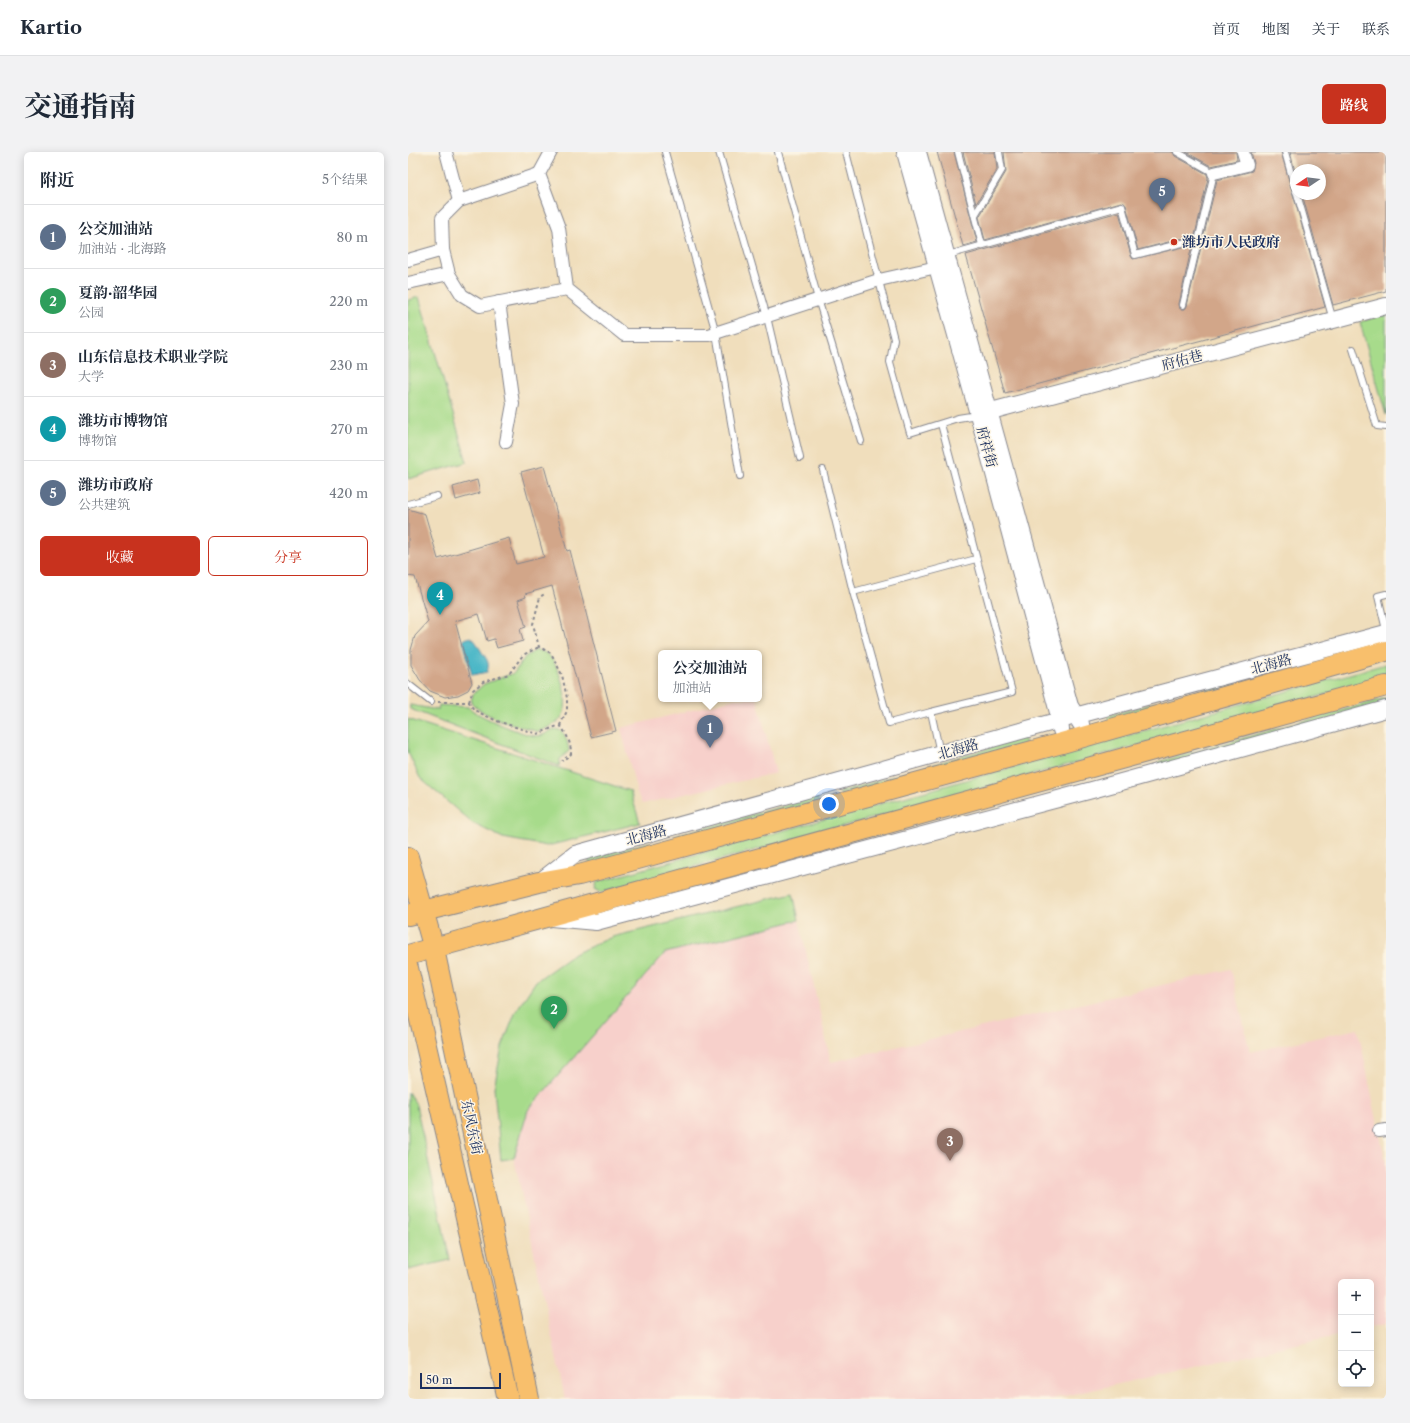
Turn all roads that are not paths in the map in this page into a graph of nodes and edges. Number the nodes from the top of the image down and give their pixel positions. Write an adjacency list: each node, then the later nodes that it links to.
1 (446, 152): 18 (street)
2 (551, 152): 16 (street)
3 (665, 152): 35 (lane)
4 (719, 152): 33 (lane)
5 (778, 152): 29 (lane)
6 (846, 152): 26 (lane)
7 (905, 152): 24 (street, 府祥街)
8 (918, 152): 24 (street, 府祥街)
9 (958, 152): 19 (lane)
10 (1000, 152): 19 (lane)
11 (1177, 152): 15 (lane)
12 (1243, 152): 15 (street)
13 (1285, 152): 14 (lane)
14 (1290, 171)
15 (1214, 173): 20 (lane)
16 (539, 174): 18 (street); 28 (street)
17 (1298, 200): 34 (lane)
18 (459, 201): 22 (street)
19 (975, 216): 21 (lane)
20 (1198, 240): 21 (lane); 31 (lane)
21 (982, 245): 24 (lane)
22 (443, 250): 23 (street); 25 (street)
23 (408, 260)
24 (942, 261): 26 (street); 37 (street, 府祥街)
25 (450, 274): 27 (street); 30 (street)
26 (879, 280): 29 (street); 38 (lane)
27 (408, 283)
28 (567, 289): 30 (street); 35 (street)
29 (818, 299): 33 (street); 40 (lane)
30 (499, 302): 41 (street)
31 (1183, 305)
32 (1386, 306): 34 (street, 府佑巷)
33 (767, 317): 35 (street); 42 (lane)
34 (1333, 320): 37 (street, 府佑巷)
35 (716, 333): 44 (lane)
36 (1352, 349): 39 (lane)
37 (984, 413): 38 (lane); 58 (street, 府祥街); 59 (street, 府祥街)
38 (941, 424): 47 (lane)
39 (1386, 427)
40 (861, 441)
41 (506, 442)
42 (800, 458)
43 (823, 470): 48 (lane)
44 (740, 476)
45 (437, 496): 46 (lane)
46 (408, 504)
47 (976, 558): 48 (lane); 57 (lane)
48 (853, 592): 57 (lane)
49 (1386, 594): 50 (lane)
50 (1386, 630)
51 (1386, 633): 58 (street, 北海路)
52 (1386, 651): 60 (main road, 北海路)
53 (408, 684): 55 (lane)
54 (1386, 686): 69 (main road)
55 (431, 702)
56 (1386, 710): 69 (street)
57 (931, 712): 62 (lane)
58 (1076, 716): 59 (street, 北海路); 60 (street, 府祥街)
59 (1060, 720): 61 (street, 府祥街); 62 (street, 北海路)
60 (1088, 735): 61 (main road, 北海路)
61 (1062, 743): 64 (main road, 北海路)
62 (940, 754): 63 (street, 北海路)
63 (827, 786): 64 (street); 65 (street, 北海路)
64 (832, 806): 66 (main road, 北海路)
65 (661, 831): 66 (street); 68 (street, 北海路)
66 (669, 850): 68 (main road, 北海路)
67 (408, 857): 70 (main road, 东风东街)
68 (539, 882): 70 (main road, 北海路)
69 (675, 892): 71 (main road)
70 (415, 913): 71 (main road, 东风东街)
71 (434, 949): 72 (main road); 75 (main road, 东风东街)
72 (408, 955)
73 (408, 968): 74 (main road, 东风东街)
74 (508, 1399)
75 (529, 1399)

